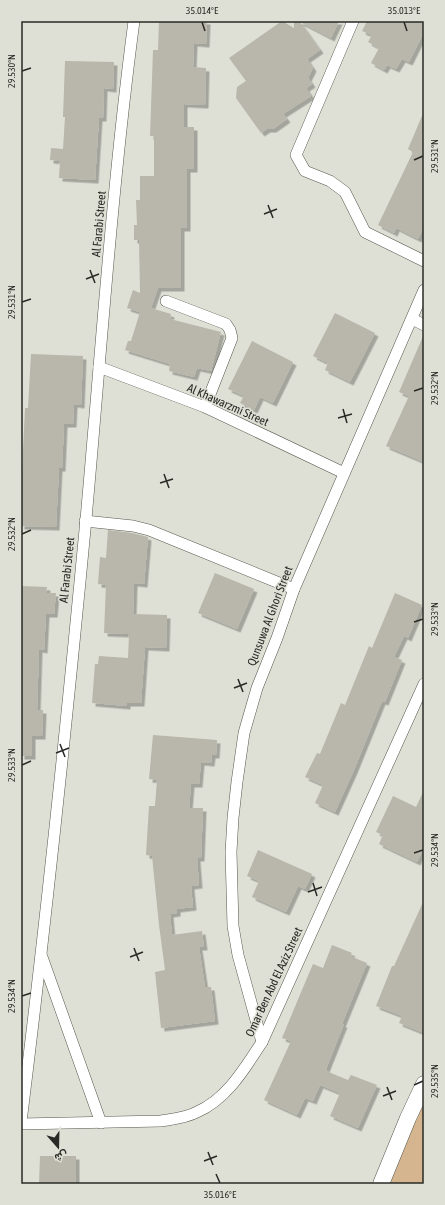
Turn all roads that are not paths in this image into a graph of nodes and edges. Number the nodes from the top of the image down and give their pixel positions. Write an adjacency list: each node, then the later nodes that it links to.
1 (134, 21): 8 (street, Al Farabi Street)
2 (353, 21): 3 (street)
3 (424, 261)
4 (424, 290): 6 (street, Qunsuwa Al Ghori Street)
5 (166, 301): 9 (street)
6 (412, 319): 7 (street); 10 (street, Qunsuwa Al Ghori Street)
7 (424, 325)
8 (99, 367): 9 (street, Al Khawarzmi Street); 11 (street, Al Farabi Street)
9 (205, 407): 10 (street, Al Khawarzmi Street)
10 (344, 473): 12 (street, Qunsuwa Al Ghori Street)
11 (86, 521): 12 (street); 14 (street, Al Farabi Street)
12 (294, 589): 15 (street, Qunsuwa Al Ghori Street)
13 (424, 684): 15 (street, Omar Ben Abd El Aziz Street)
14 (42, 955): 17 (street, Al Farabi Street); 18 (street)
15 (262, 1042): 18 (street, Omar Ben Abd El Aziz Street)
16 (423, 1087): 19 (main road)
17 (21, 1123): 18 (street, Omar Ben Abd El Aziz Street)
18 (101, 1123)
19 (381, 1184)

